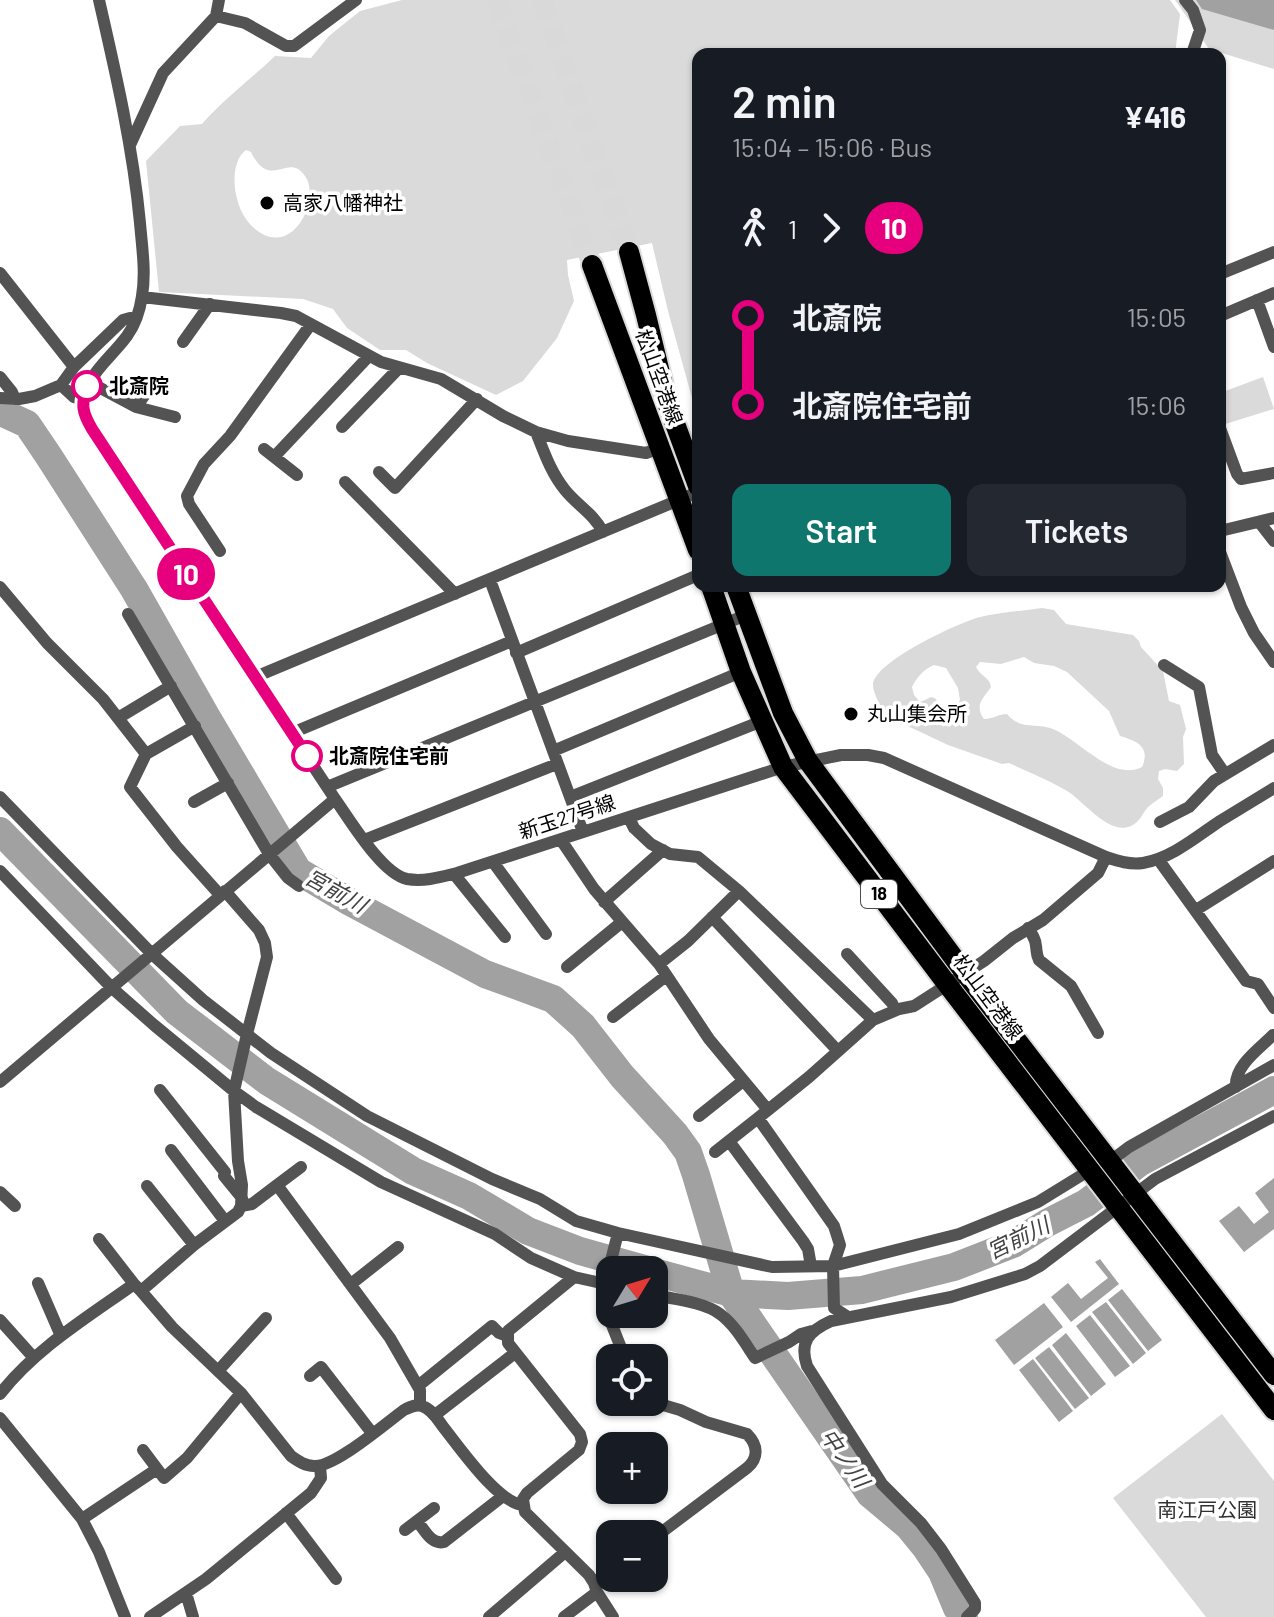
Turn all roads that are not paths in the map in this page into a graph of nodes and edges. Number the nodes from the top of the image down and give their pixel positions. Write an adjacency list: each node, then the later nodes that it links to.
1 (99, 0): 9 (street)
2 (219, 0): 6 (street)
3 (339, 0): 7 (street)
4 (356, 0): 7 (street)
5 (1185, 0): 8 (street)
6 (216, 16): 7 (street); 9 (street)
7 (331, 17)
8 (1194, 48)
9 (130, 145): 16 (street)
10 (629, 252): 41 (main road, 松山空港線)
11 (1274, 252): 13 (street)
12 (592, 265): 40 (main road, 松山空港線)
13 (1226, 272)
14 (0, 273): 25 (street)
15 (1274, 293): 17 (street)
16 (142, 297): 18 (street); 20 (street)
17 (1257, 300): 19 (street); 23 (street)
18 (210, 304): 21 (street); 22 (street)
19 (1226, 313)
20 (136, 319): 25 (street); 28 (street)
21 (311, 324): 24 (street); 52 (street)
22 (183, 342)
23 (1274, 347)
24 (369, 356): 26 (street); 44 (street)
25 (74, 367): 30 (street)
26 (399, 368): 33 (street); 37 (street)
27 (0, 377): 32 (street)
28 (89, 382): 34 (street); 35 (street)
29 (154, 382): 35 (street)
30 (61, 385): 32 (street); 34 (street)
31 (0, 398): 32 (street)
32 (15, 399)
33 (477, 399): 38 (street); 42 (street)
34 (83, 400): 67 (street, 新玉27号線)
35 (136, 407): 36 (street)
36 (175, 417)
37 (342, 427)
38 (536, 432): 40 (street); 50 (street)
39 (1226, 444): 43 (street)
40 (660, 448): 46 (main road, 松山空港線)
41 (692, 470)
42 (379, 472)
43 (1274, 473)
44 (297, 475)
45 (345, 482): 59 (street)
46 (689, 496): 50 (street)
47 (1274, 518): 48 (street)
48 (1260, 523): 49 (street); 51 (street)
49 (1226, 530)
50 (603, 532): 55 (street)
51 (1274, 541)
52 (220, 551)
53 (1226, 568): 64 (street)
54 (692, 577): 63 (street)
55 (490, 580): 59 (street); 63 (street)
56 (0, 587): 70 (street)
57 (713, 592): 62 (main road, 松山空港線 / 18)
58 (738, 592): 61 (main road, 松山空港線 / 18)
59 (455, 594): 67 (street)
60 (128, 614): 68 (street)
61 (746, 615): 62 (street); 77 (main road, 松山空港線 / 18)
62 (724, 624): 66 (main road, 松山空港線 / 18); 69 (street)
63 (514, 647): 69 (street); 73 (street)
64 (1274, 662)
65 (1164, 665): 79 (street)
66 (741, 672): 71 (main road, 松山空港線 / 18); 76 (street)
67 (255, 677): 73 (street, 新玉27号線)
68 (171, 686): 70 (street); 72 (street)
69 (534, 702): 76 (street); 81 (street)
70 (117, 717): 75 (street)
71 (762, 721): 78 (main road, 松山空港線 / 18); 84 (street)
72 (195, 726): 75 (street); 80 (street)
73 (292, 733): 81 (street, 新玉27号線)
74 (1274, 745): 79 (street)
75 (146, 754): 102 (street)
76 (555, 758): 84 (street); 90 (street)
77 (808, 761): 78 (street, 新玉27号線); 94 (street, 新玉27号線); 114 (main road, 松山空港線 / 18)
78 (783, 767): 87 (street, 新玉27号線); 114 (main road, 松山空港線 / 18)
79 (1225, 774): 88 (street)
80 (228, 783): 86 (street); 93 (street)
81 (327, 787): 85 (street, 新玉27号線)
82 (1274, 788): 95 (street, 新玉27号線)
83 (0, 797): 111 (street)
84 (570, 797): 89 (street)
85 (335, 799): 90 (street, 新玉27号線); 93 (street)
86 (194, 802)
87 (629, 818): 89 (street, 新玉27号線); 92 (street)
88 (1160, 822)
89 (583, 832): 91 (street, 新玉27号線)
90 (364, 840): 99 (street, 新玉27号線)
91 (561, 840): 97 (street, 新玉27号線); 103 (street)
92 (663, 850): 101 (street); 103 (street)
93 (271, 852): 100 (street); 102 (street)
94 (1106, 857): 95 (street, 新玉27号線); 107 (street)
95 (1158, 859): 104 (street)
96 (1274, 861): 104 (street)
97 (493, 862): 99 (street, 新玉27号線); 108 (street)
98 (0, 871): 115 (street)
99 (454, 874): 109 (street)
100 (299, 886)
101 (739, 891): 105 (street); 119 (street)
102 (222, 893): 111 (street); 122 (street)
103 (604, 902): 106 (street)
104 (1196, 910): 116 (street)
105 (712, 917): 113 (street); 123 (street)
106 (622, 922): 112 (street); 113 (street)
107 (1028, 928): 114 (street); 120 (street)
108 (546, 934)
109 (505, 937)
110 (847, 954): 117 (street)
111 (150, 956): 115 (street); 122 (street)
112 (567, 967)
113 (663, 970): 118 (street); 125 (street)
114 (956, 979): 117 (street); 137 (main road, 松山空港線 / 18)
115 (116, 985): 126 (street); 128 (street)
116 (1274, 1008)
117 (895, 1010): 119 (street)
118 (613, 1017)
119 (873, 1020): 123 (street)
120 (1098, 1033)
121 (1274, 1035): 127 (street)
122 (246, 1038): 128 (street); 145 (street)
123 (838, 1051): 130 (street)
124 (1274, 1065): 127 (street)
125 (743, 1081): 130 (street); 131 (street)
126 (0, 1082)
127 (1236, 1087): 137 (street)
128 (234, 1088): 142 (street); 152 (street)
129 (160, 1090): 142 (street)
130 (763, 1114): 133 (street); 151 (street)
131 (699, 1116)
132 (1274, 1116): 141 (street)
133 (729, 1141): 135 (street); 150 (street)
134 (171, 1150): 144 (street)
135 (715, 1152)
136 (301, 1167): 138 (street)
137 (1101, 1168): 141 (main road, 松山空港線 / 18); 151 (street)
138 (277, 1185): 142 (street); 155 (street)
139 (147, 1186): 147 (street)
140 (0, 1192): 143 (street)
141 (1124, 1197): 158 (street); 167 (main road, 松山空港線 / 18); 174 (main road, 松山空港線 / 18)
142 (242, 1202): 144 (street)
143 (15, 1206)
144 (225, 1221): 147 (street)
145 (617, 1237): 149 (street); 150 (street)
146 (99, 1239): 156 (street)
147 (194, 1245): 156 (street)
148 (398, 1247): 155 (street)
149 (613, 1256)
150 (811, 1266): 151 (street)
151 (833, 1266): 158 (street)
152 (574, 1277): 153 (street); 163 (street)
153 (596, 1280)
154 (38, 1283): 162 (street)
155 (351, 1284): 169 (street)
156 (137, 1288): 162 (street); 166 (street)
157 (668, 1298): 161 (street)
158 (848, 1317): 161 (street)
159 (266, 1318): 166 (street)
160 (0, 1320): 165 (street)
161 (812, 1331): 194 (street)
162 (61, 1336): 165 (street)
163 (507, 1336): 164 (street); 169 (street)
164 (515, 1353): 175 (street); 182 (street)
165 (34, 1358): 171 (street)
166 (218, 1371): 170 (street)
167 (1274, 1375)
168 (310, 1376): 177 (street)
169 (418, 1386): 172 (street)
170 (241, 1393): 179 (street); 180 (street)
171 (0, 1394)
172 (420, 1405): 175 (street); 177 (street)
173 (668, 1406): 187 (street)
174 (1274, 1410)
175 (435, 1415): 181 (street)
176 (0, 1418): 185 (street)
177 (372, 1433): 179 (street)
178 (143, 1450): 180 (street)
179 (320, 1466): 184 (street)
180 (157, 1469): 185 (street)
181 (503, 1496): 182 (street); 186 (street)
182 (523, 1505): 189 (street)
183 (434, 1508): 186 (street)
184 (286, 1513): 190 (street); 193 (street)
185 (82, 1519): 195 (street)
186 (417, 1521): 188 (street)
187 (668, 1527)
188 (405, 1530)
189 (564, 1553): 191 (street); 198 (street)
190 (336, 1579)
191 (596, 1588): 199 (street)
192 (598, 1592): 200 (street)
193 (186, 1593): 196 (street); 197 (street)
194 (974, 1614)
195 (125, 1617)
196 (150, 1617)
197 (193, 1617)
198 (489, 1617)
199 (564, 1617)
200 (613, 1617)

